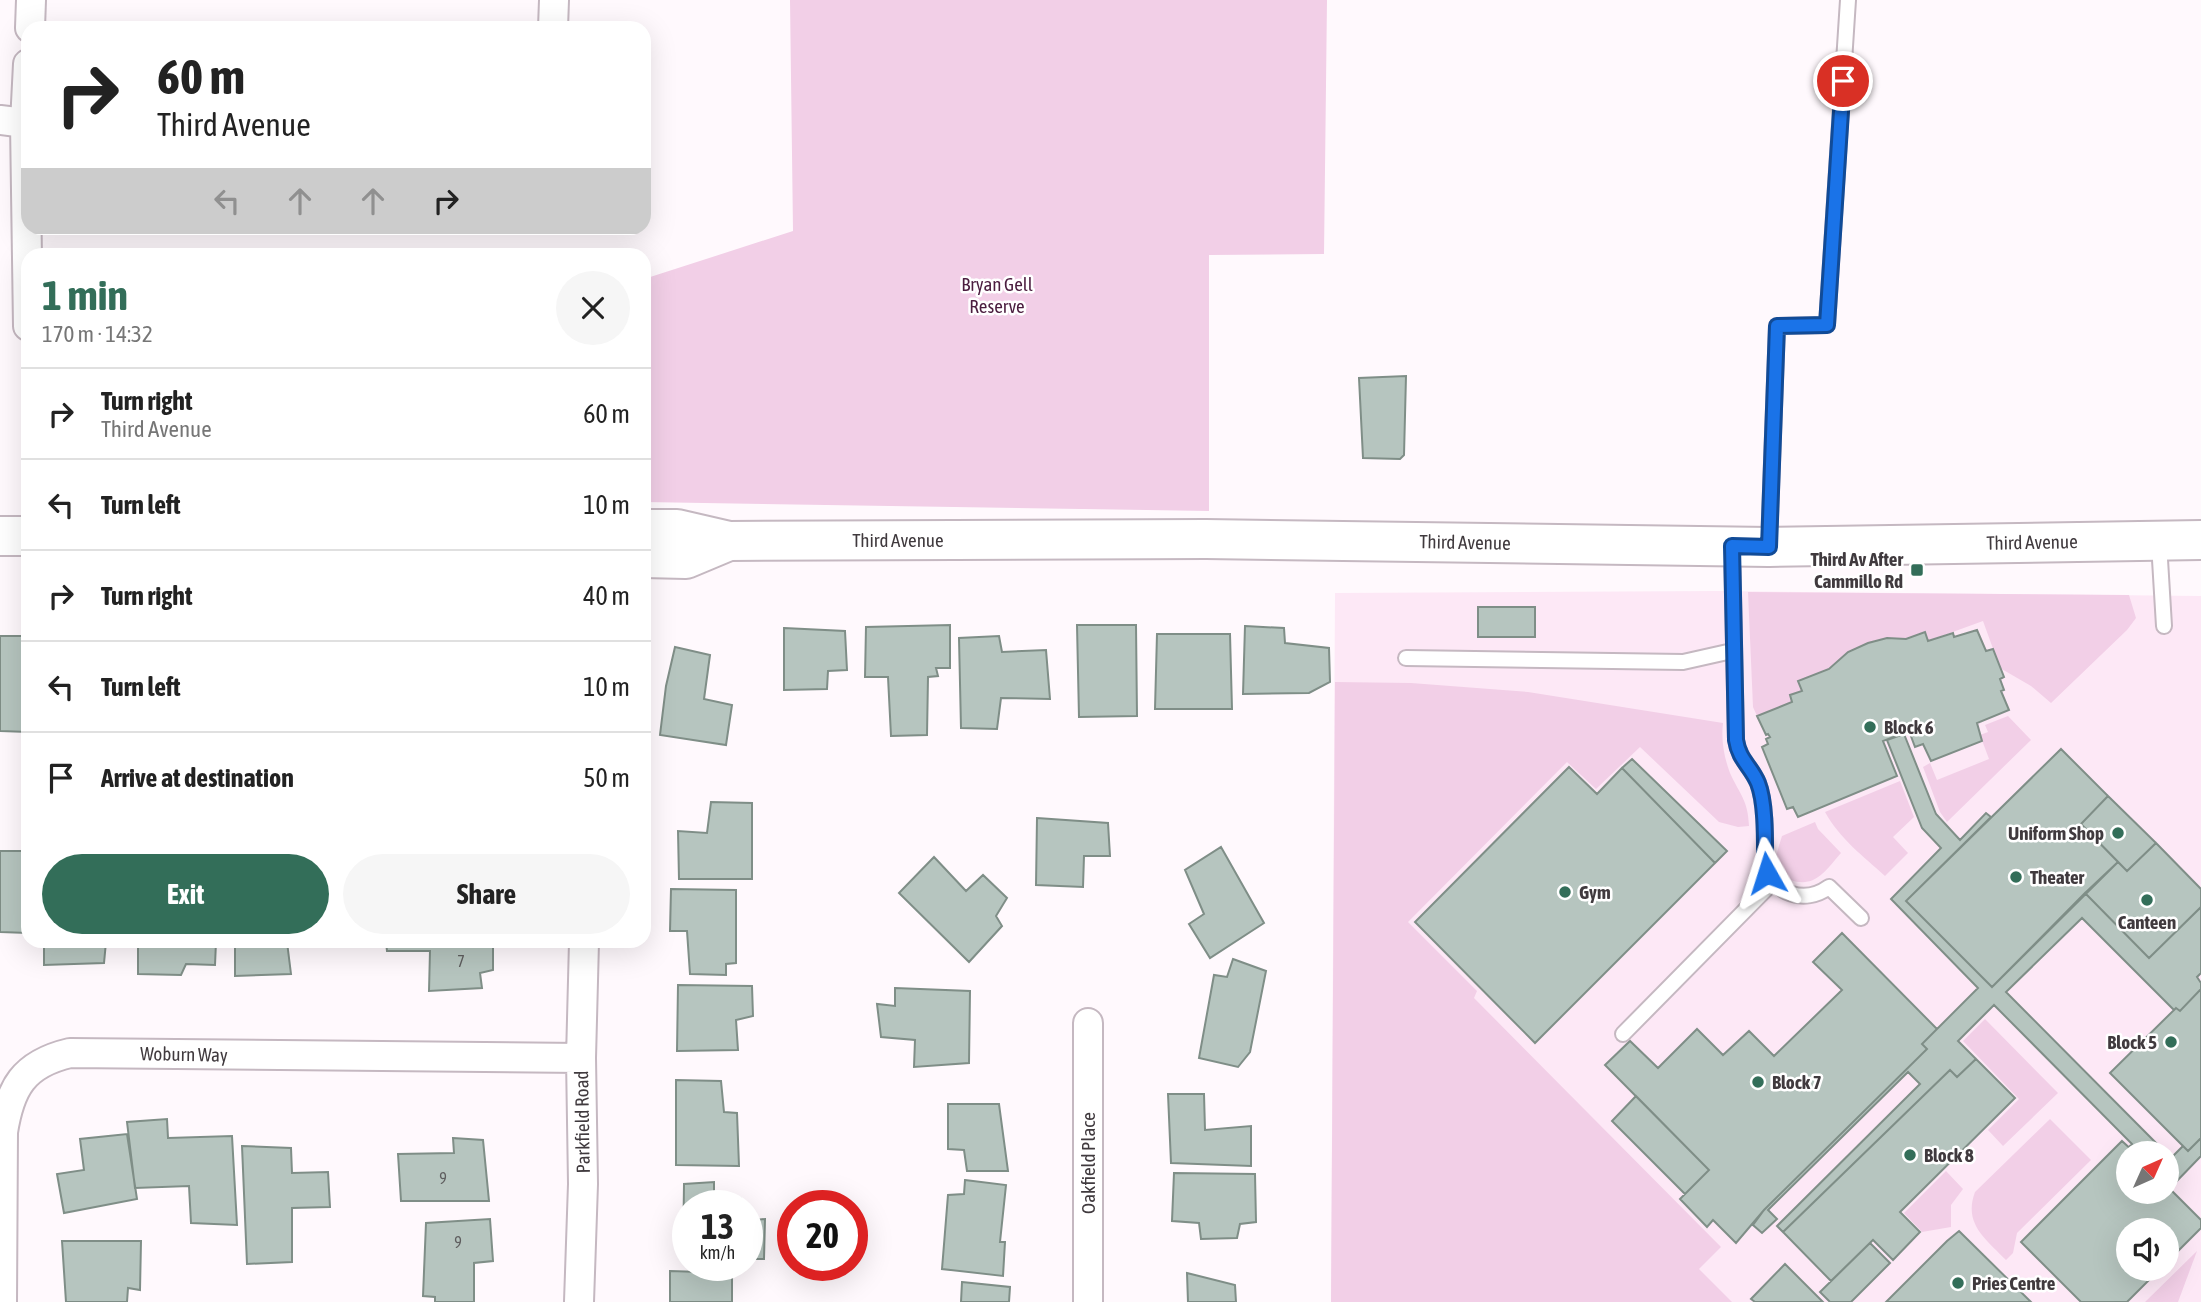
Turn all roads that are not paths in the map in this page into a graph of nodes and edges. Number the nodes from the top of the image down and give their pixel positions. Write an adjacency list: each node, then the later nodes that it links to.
1 (31, 0): 4 (street)
2 (554, 0): 5 (street)
3 (1848, 0): 16 (lane)
4 (30, 21)
5 (553, 21)
6 (21, 91): 7 (street)
7 (13, 121): 8 (street)
8 (21, 230)
9 (651, 529): 14 (main road, Third Avenue)
10 (0, 536): 11 (main road)
11 (21, 536)
12 (2158, 540): 13 (main road, Third Avenue); 16 (main road, Third Avenue); 18 (lane)
13 (2201, 540)
14 (729, 541): 15 (main road, Third Avenue); 17 (main road, Third Avenue)
15 (1732, 546): 16 (main road, Third Avenue); 19 (lane)
16 (1769, 547)
17 (651, 558)
18 (2164, 626)
19 (1732, 651): 20 (lane); 21 (lane)
20 (1406, 658)
21 (1773, 882): 22 (lane); 25 (lane)
22 (1861, 918)
23 (584, 948): 26 (street, Parkfield Road)
24 (1088, 1023): 29 (street, Oakfield Place)
25 (1623, 1034)
26 (581, 1058): 27 (street, Woburn Way); 28 (street, Parkfield Road)
27 (2, 1302)
28 (579, 1302)
29 (1088, 1302)

